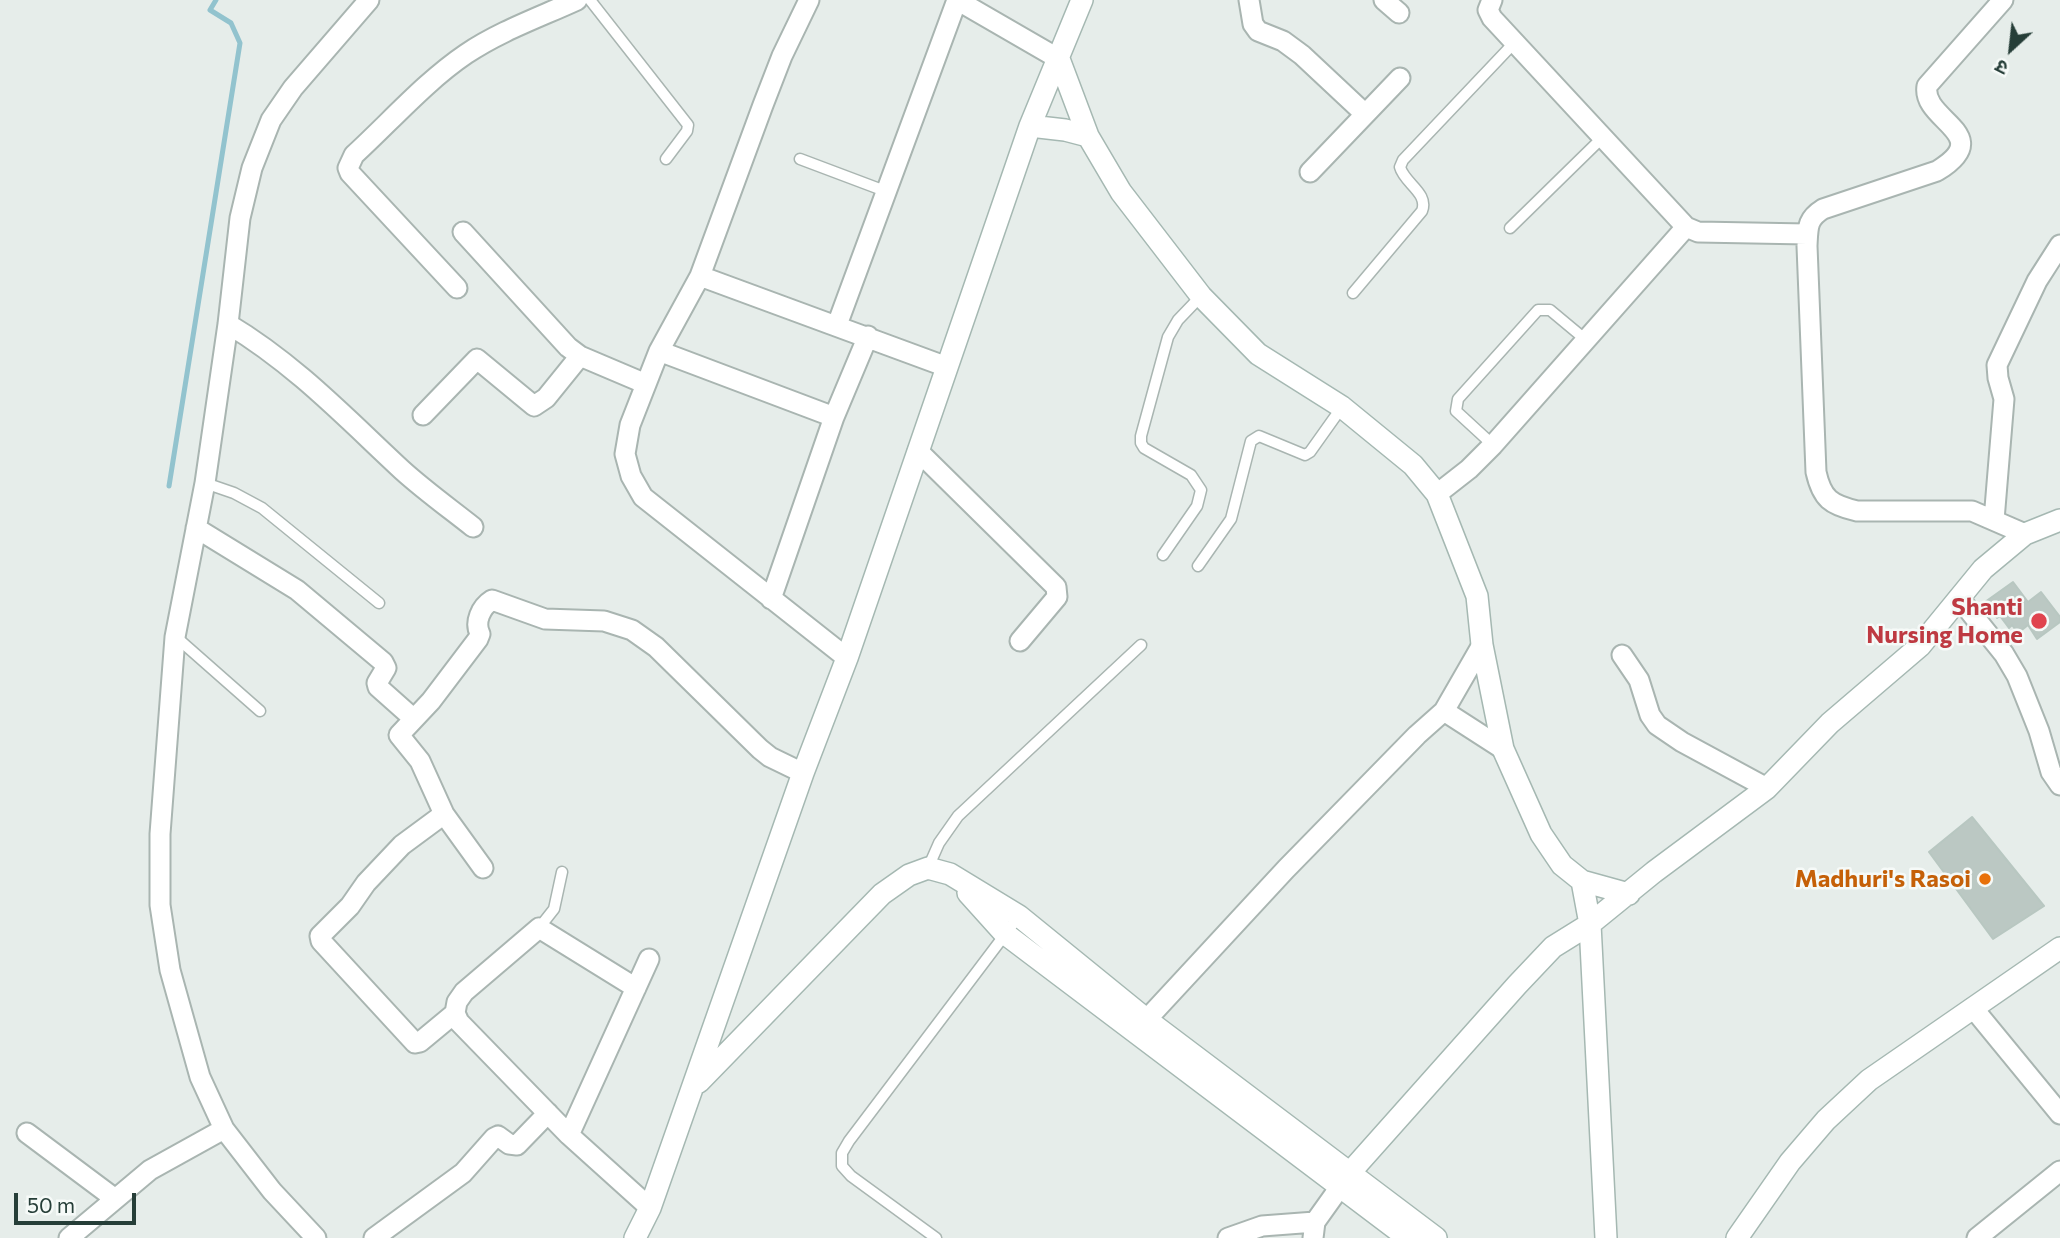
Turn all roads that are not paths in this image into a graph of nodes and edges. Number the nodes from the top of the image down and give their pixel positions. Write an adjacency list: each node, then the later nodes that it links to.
1 (369, 0): 30 (street)
2 (577, 0): 27 (street)
3 (590, 0): 17 (lane)
4 (809, 0): 26 (street)
5 (957, 0): 11 (street); 20 (street)
6 (1082, 0): 11 (street)
7 (1249, 0): 13 (street)
8 (1492, 0): 10 (street)
9 (2003, 0): 24 (street)
10 (1514, 43): 16 (street); 28 (lane)
11 (1059, 59): 14 (street); 15 (street)
12 (1400, 78): 13 (street)
13 (1364, 113): 19 (street)
14 (1030, 126): 15 (street); 36 (street)
15 (1088, 136): 29 (street)
16 (1602, 138): 21 (street); 22 (lane)
17 (666, 159)
18 (800, 159): 20 (lane)
19 (1310, 172)
20 (885, 191): 31 (street)
21 (1686, 227): 24 (street); 33 (street)
22 (1510, 228)
23 (463, 232): 35 (street)
24 (1807, 234): 45 (street)
25 (2060, 246): 45 (street)
26 (700, 276): 31 (street); 34 (street)
27 (457, 288)
28 (1353, 293)
29 (1201, 296): 38 (street); 50 (lane)
30 (228, 324): 43 (street); 47 (street)
31 (837, 325): 32 (street)
32 (868, 337): 36 (street); 40 (street)
33 (1586, 340): 41 (street); 41 (lane)
34 (659, 351): 37 (street); 40 (street)
35 (580, 356): 37 (street); 39 (street)
36 (947, 367): 42 (street)
37 (646, 384): 53 (street)
38 (1342, 407): 44 (street); 51 (lane)
39 (423, 415)
40 (834, 417): 53 (street)
41 (1493, 445): 44 (street)
42 (918, 451): 56 (street); 60 (street)
43 (205, 483): 48 (street); 54 (lane)
44 (1437, 494): 58 (street)
45 (1994, 520): 49 (street)
46 (2060, 520): 49 (street)
47 (473, 527)
48 (196, 528): 55 (street); 63 (street)
49 (2025, 534): 52 (street)
50 (1163, 555)
51 (1198, 566)
52 (1959, 598): 66 (street); 67 (street)
53 (771, 599): 60 (street)
54 (379, 603)
55 (175, 637): 61 (lane); 88 (street)
56 (1020, 641)
57 (1141, 645): 70 (lane)
58 (1482, 645): 62 (street); 64 (street)
59 (1622, 655): 67 (street)
60 (847, 658): 65 (street)
61 (260, 711)
62 (1444, 711): 64 (street); 84 (street)
63 (414, 719): 65 (street); 68 (street)
64 (1503, 749): 73 (street)
65 (803, 773): 85 (street)
66 (2060, 785)
67 (1767, 788): 74 (street)
68 (444, 814): 69 (street); 83 (street)
69 (483, 868)
70 (928, 868): 72 (street); 85 (street)
71 (562, 872): 77 (lane)
72 (950, 874): 75 (street); 78 (street)
73 (1582, 881): 74 (street); 76 (street)
74 (1629, 894): 76 (street)
75 (1018, 916): 78 (lane); 84 (street)
76 (1590, 924): 92 (street); 104 (street)
77 (539, 928): 81 (street); 83 (street)
78 (1004, 933): 84 (street); 100 (lane)
79 (2060, 948): 82 (street)
80 (649, 959): 81 (street)
81 (636, 988): 90 (street)
82 (1973, 1008): 87 (street); 105 (street)
83 (455, 1013): 86 (street)
84 (1141, 1026): 92 (street)
85 (693, 1088): 94 (street)
86 (548, 1113): 90 (street); 98 (street)
87 (2060, 1114)
88 (224, 1129): 93 (street); 97 (street)
89 (27, 1133): 93 (street)
90 (569, 1135): 94 (street)
91 (2060, 1171): 106 (street)
92 (1343, 1182): 95 (street); 102 (street); 103 (street)
93 (114, 1198): 96 (street)
94 (650, 1208): 99 (street)
95 (1314, 1230): 101 (street)
96 (69, 1238)
97 (316, 1238)
98 (374, 1238)
99 (635, 1238)
100 (936, 1238)
101 (1227, 1238)
102 (1408, 1238)
103 (1436, 1238)
104 (1606, 1238)
105 (1737, 1238)
106 (1977, 1238)

